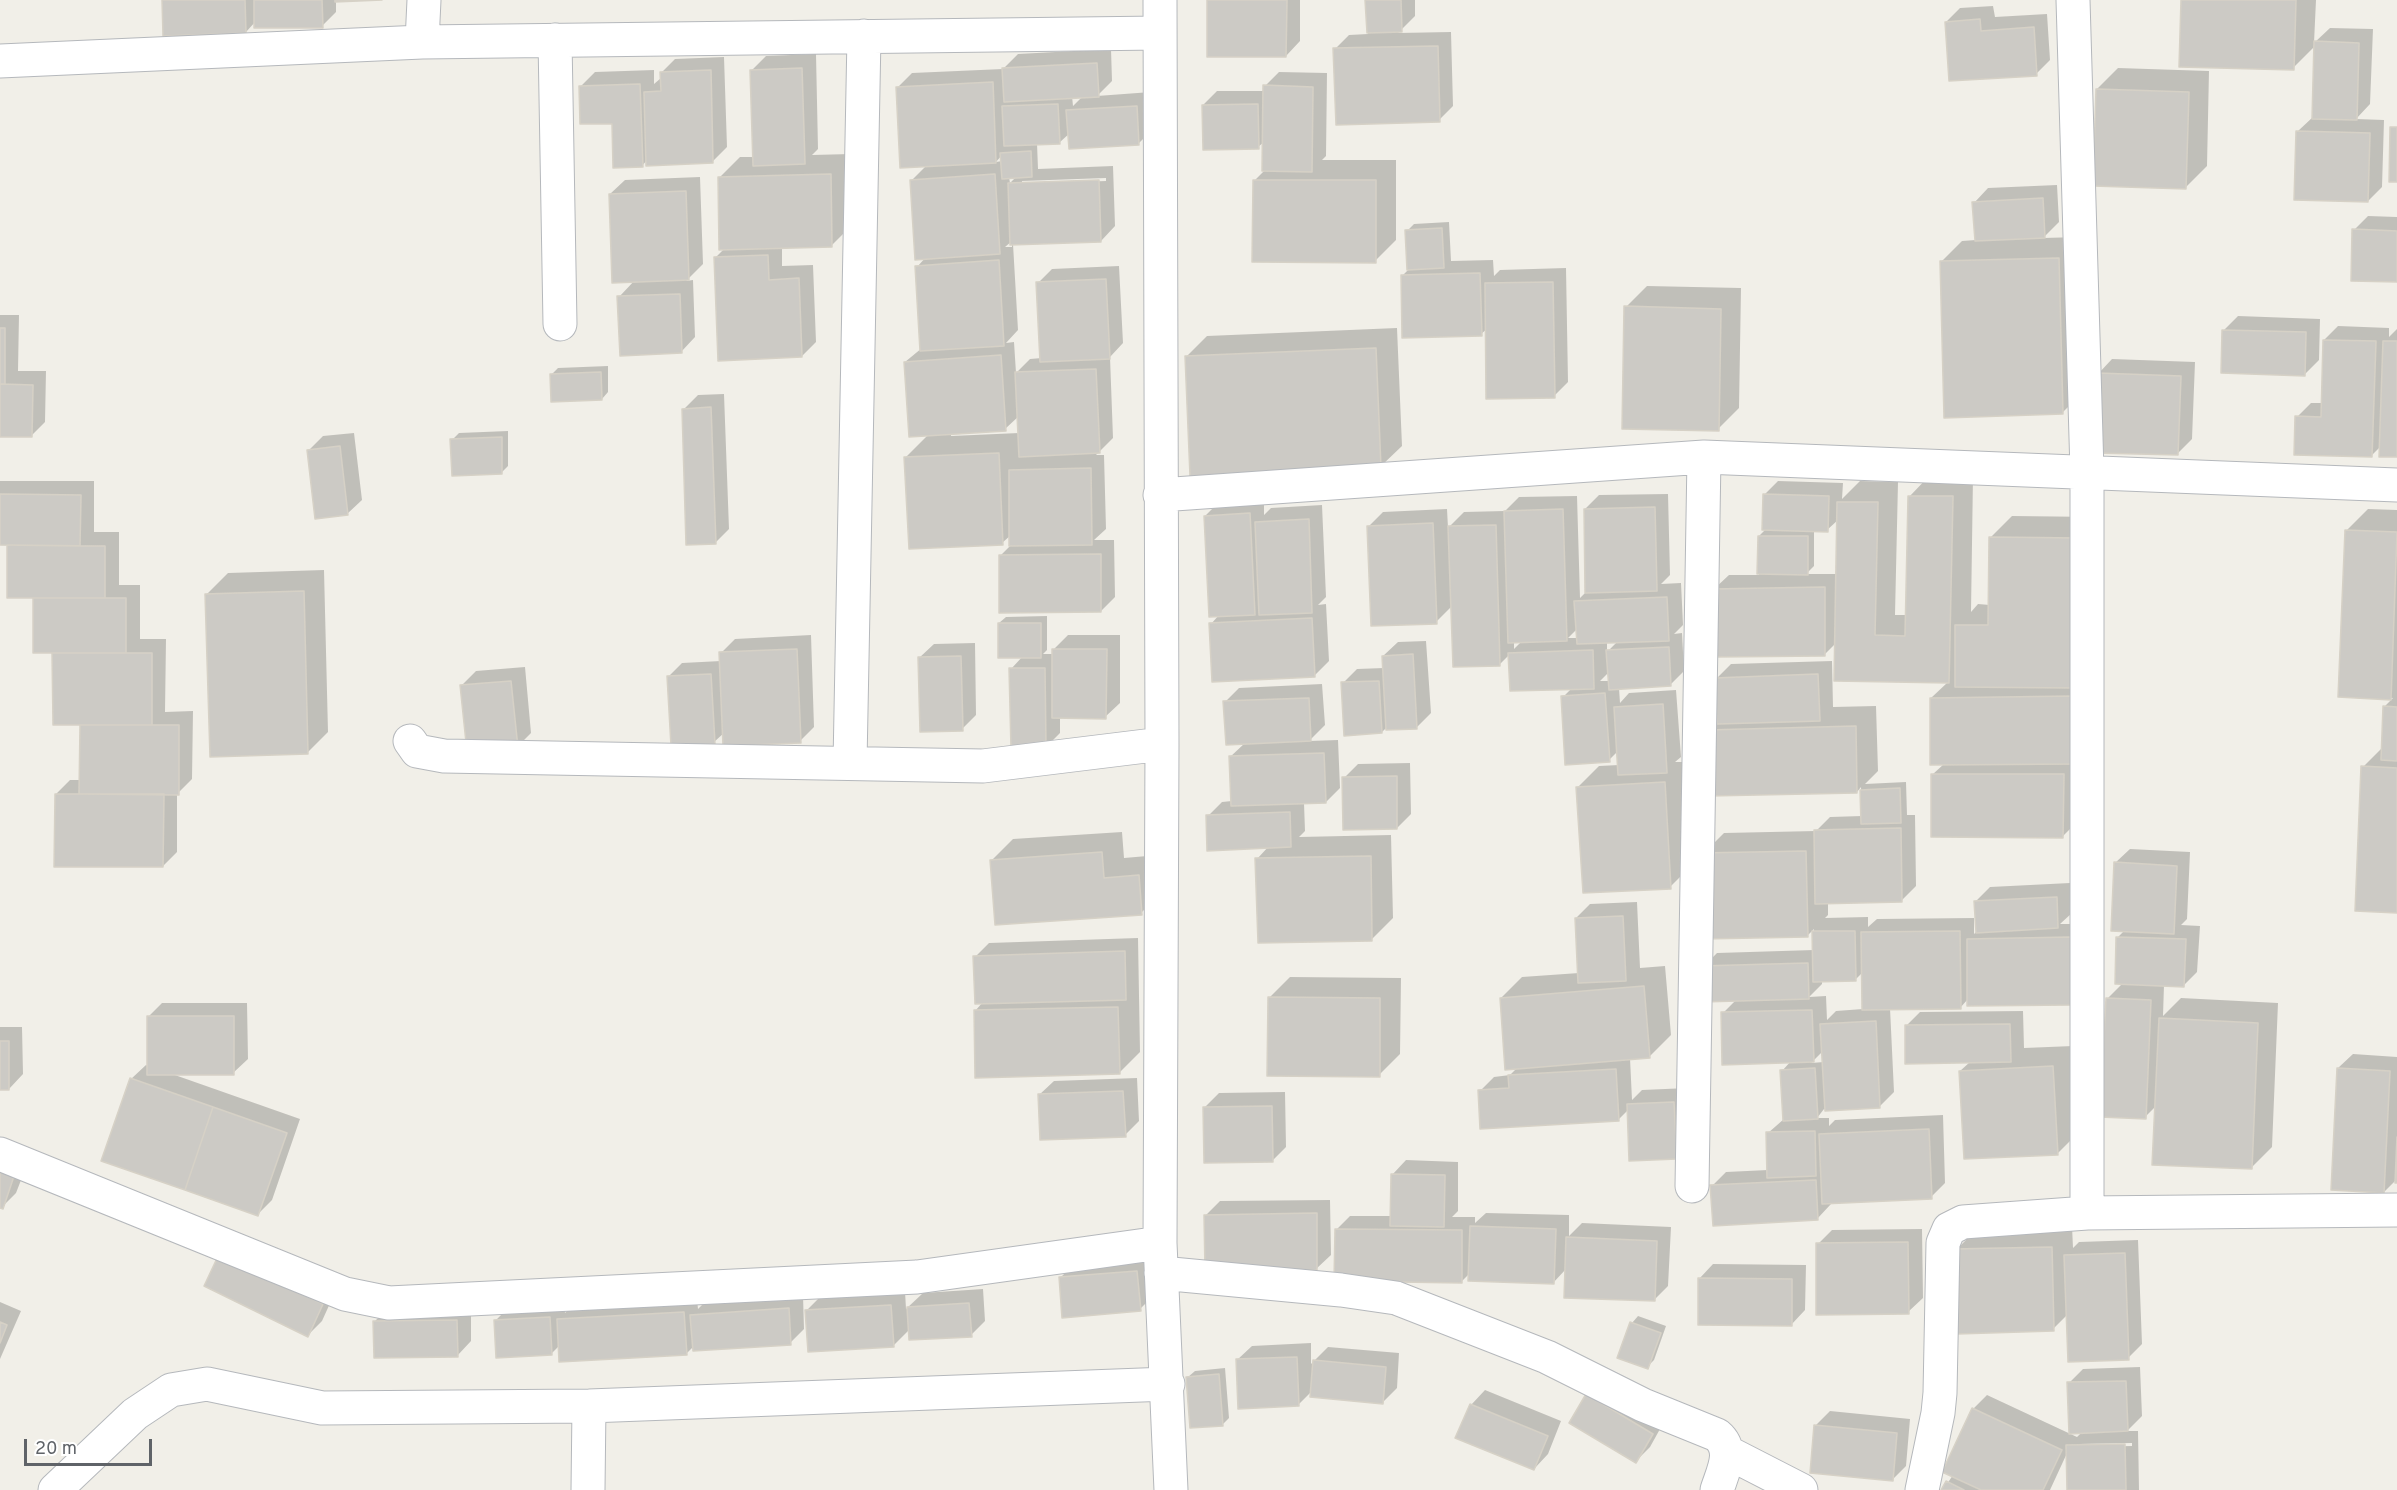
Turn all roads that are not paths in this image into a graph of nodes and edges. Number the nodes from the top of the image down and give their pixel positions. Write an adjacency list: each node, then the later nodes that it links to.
1 (424, 0): 7 (street)
2 (1160, 0): 4 (street)
3 (2073, 0): 11 (street)
4 (1160, 33): 5 (street); 13 (street)
5 (864, 36): 6 (street); 16 (street)
6 (555, 40): 7 (street); 9 (street)
7 (422, 42): 8 (street)
8 (0, 61)
9 (560, 324)
10 (1704, 457): 11 (street); 13 (street); 18 (street)
11 (2087, 471): 12 (street); 20 (street)
12 (2397, 485)
13 (1160, 495): 15 (street)
14 (410, 741): 16 (street)
15 (1162, 744): 16 (street); 21 (street)
16 (850, 763)
17 (0, 1154): 21 (street)
18 (1692, 1186)
19 (2397, 1210): 20 (street)
20 (2087, 1213): 30 (street)
21 (1161, 1258): 22 (street); 24 (street)
22 (1168, 1384): 23 (street); 27 (street)
23 (589, 1406): 25 (street); 26 (street)
24 (1727, 1452): 28 (street); 29 (street)
25 (55, 1490)
26 (588, 1490)
27 (1171, 1490)
28 (1717, 1490)
29 (1801, 1490)
30 (1922, 1490)

